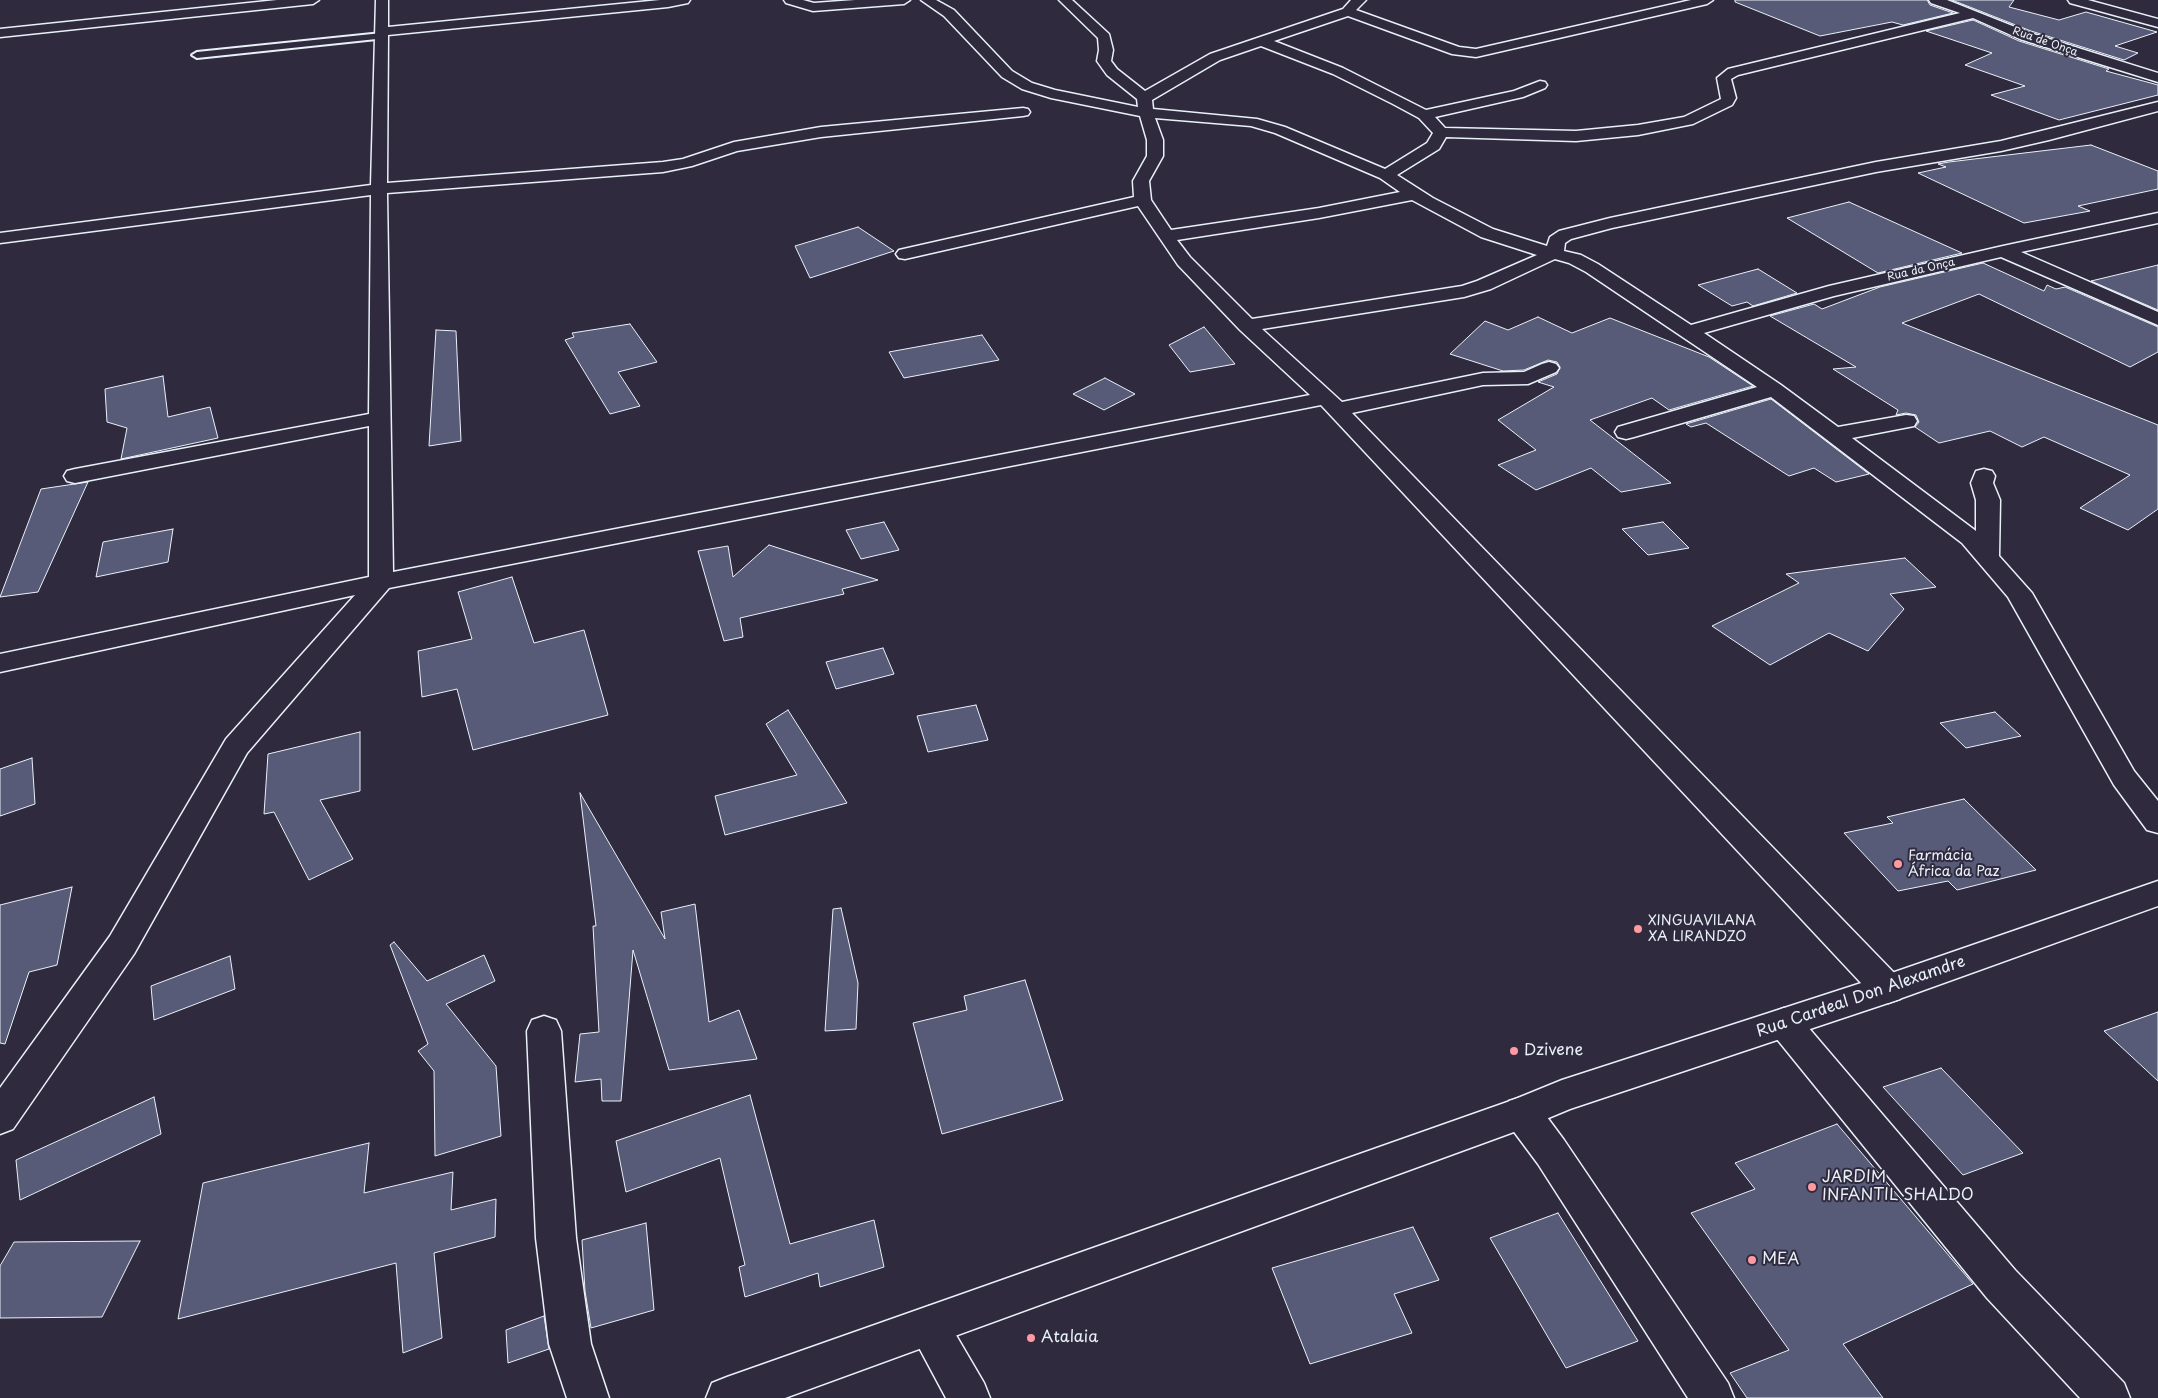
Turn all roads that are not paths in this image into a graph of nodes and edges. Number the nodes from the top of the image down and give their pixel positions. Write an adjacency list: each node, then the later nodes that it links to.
1 (313, 0): 14 (street)
2 (382, 0): 15 (street)
3 (684, 0): 15 (street)
4 (790, 0): 5 (street)
5 (904, 0)
6 (927, 0): 20 (street)
7 (1065, 0): 20 (street)
8 (1707, 0): 11 (street)
9 (1935, 0): 12 (street, Rua de Onça)
10 (2074, 0): 13 (street)
11 (1352, 4): 16 (street)
12 (1974, 14): 18 (street, Rua de Onça); 24 (street)
13 (2158, 23)
14 (0, 33)
15 (381, 34): 17 (lane); 26 (street)
16 (1261, 41): 20 (street); 23 (street)
17 (197, 55)
18 (2158, 78)
19 (1540, 85): 23 (street)
20 (1145, 105): 25 (street); 28 (street)
21 (2158, 106): 33 (street)
22 (1023, 112): 26 (street)
23 (1424, 115): 24 (street)
24 (1441, 132): 25 (street)
25 (1386, 175): 27 (street)
26 (379, 189): 31 (street); 41 (street)
27 (1415, 194): 30 (street); 33 (street)
28 (1143, 200): 30 (street); 34 (street)
29 (2158, 218): 32 (street, Rua da Onça)
30 (1166, 236): 36 (street)
31 (0, 238)
32 (2003, 251): 35 (street); 37 (street, Rua da Onça)
33 (1554, 253): 36 (street); 37 (street)
34 (905, 254)
35 (2158, 319)
36 (1247, 326): 40 (street)
37 (1687, 332): 39 (street)
38 (1548, 368): 40 (street)
39 (1774, 389): 43 (street); 44 (street)
40 (1331, 404): 48 (street); 52 (street)
41 (380, 418): 45 (street); 48 (street)
42 (1906, 422): 44 (street)
43 (1626, 432)
44 (1836, 434): 47 (street)
45 (75, 476)
46 (1984, 476): 47 (street)
47 (1987, 557): 50 (street)
48 (381, 582): 49 (street); 56 (street)
49 (0, 663)
50 (2158, 822)
51 (2158, 893): 52 (street, Rua Cardeal Don Alexamdre)
52 (1888, 989): 53 (street, Rua Cardeal Don Alexamdre)
53 (1784, 1023): 55 (street, Rua Cardeal Don Alexamdre); 62 (street)
54 (544, 1031): 58 (street)
55 (1522, 1113): 57 (street, Rua Cardeal Don Alexamdre); 61 (street)
56 (0, 1117)
57 (929, 1326): 59 (street, Rua Cardeal Don Alexamdre); 60 (street)
58 (588, 1398)
59 (727, 1398)
60 (969, 1398)
61 (1713, 1398)
62 (2109, 1398)

